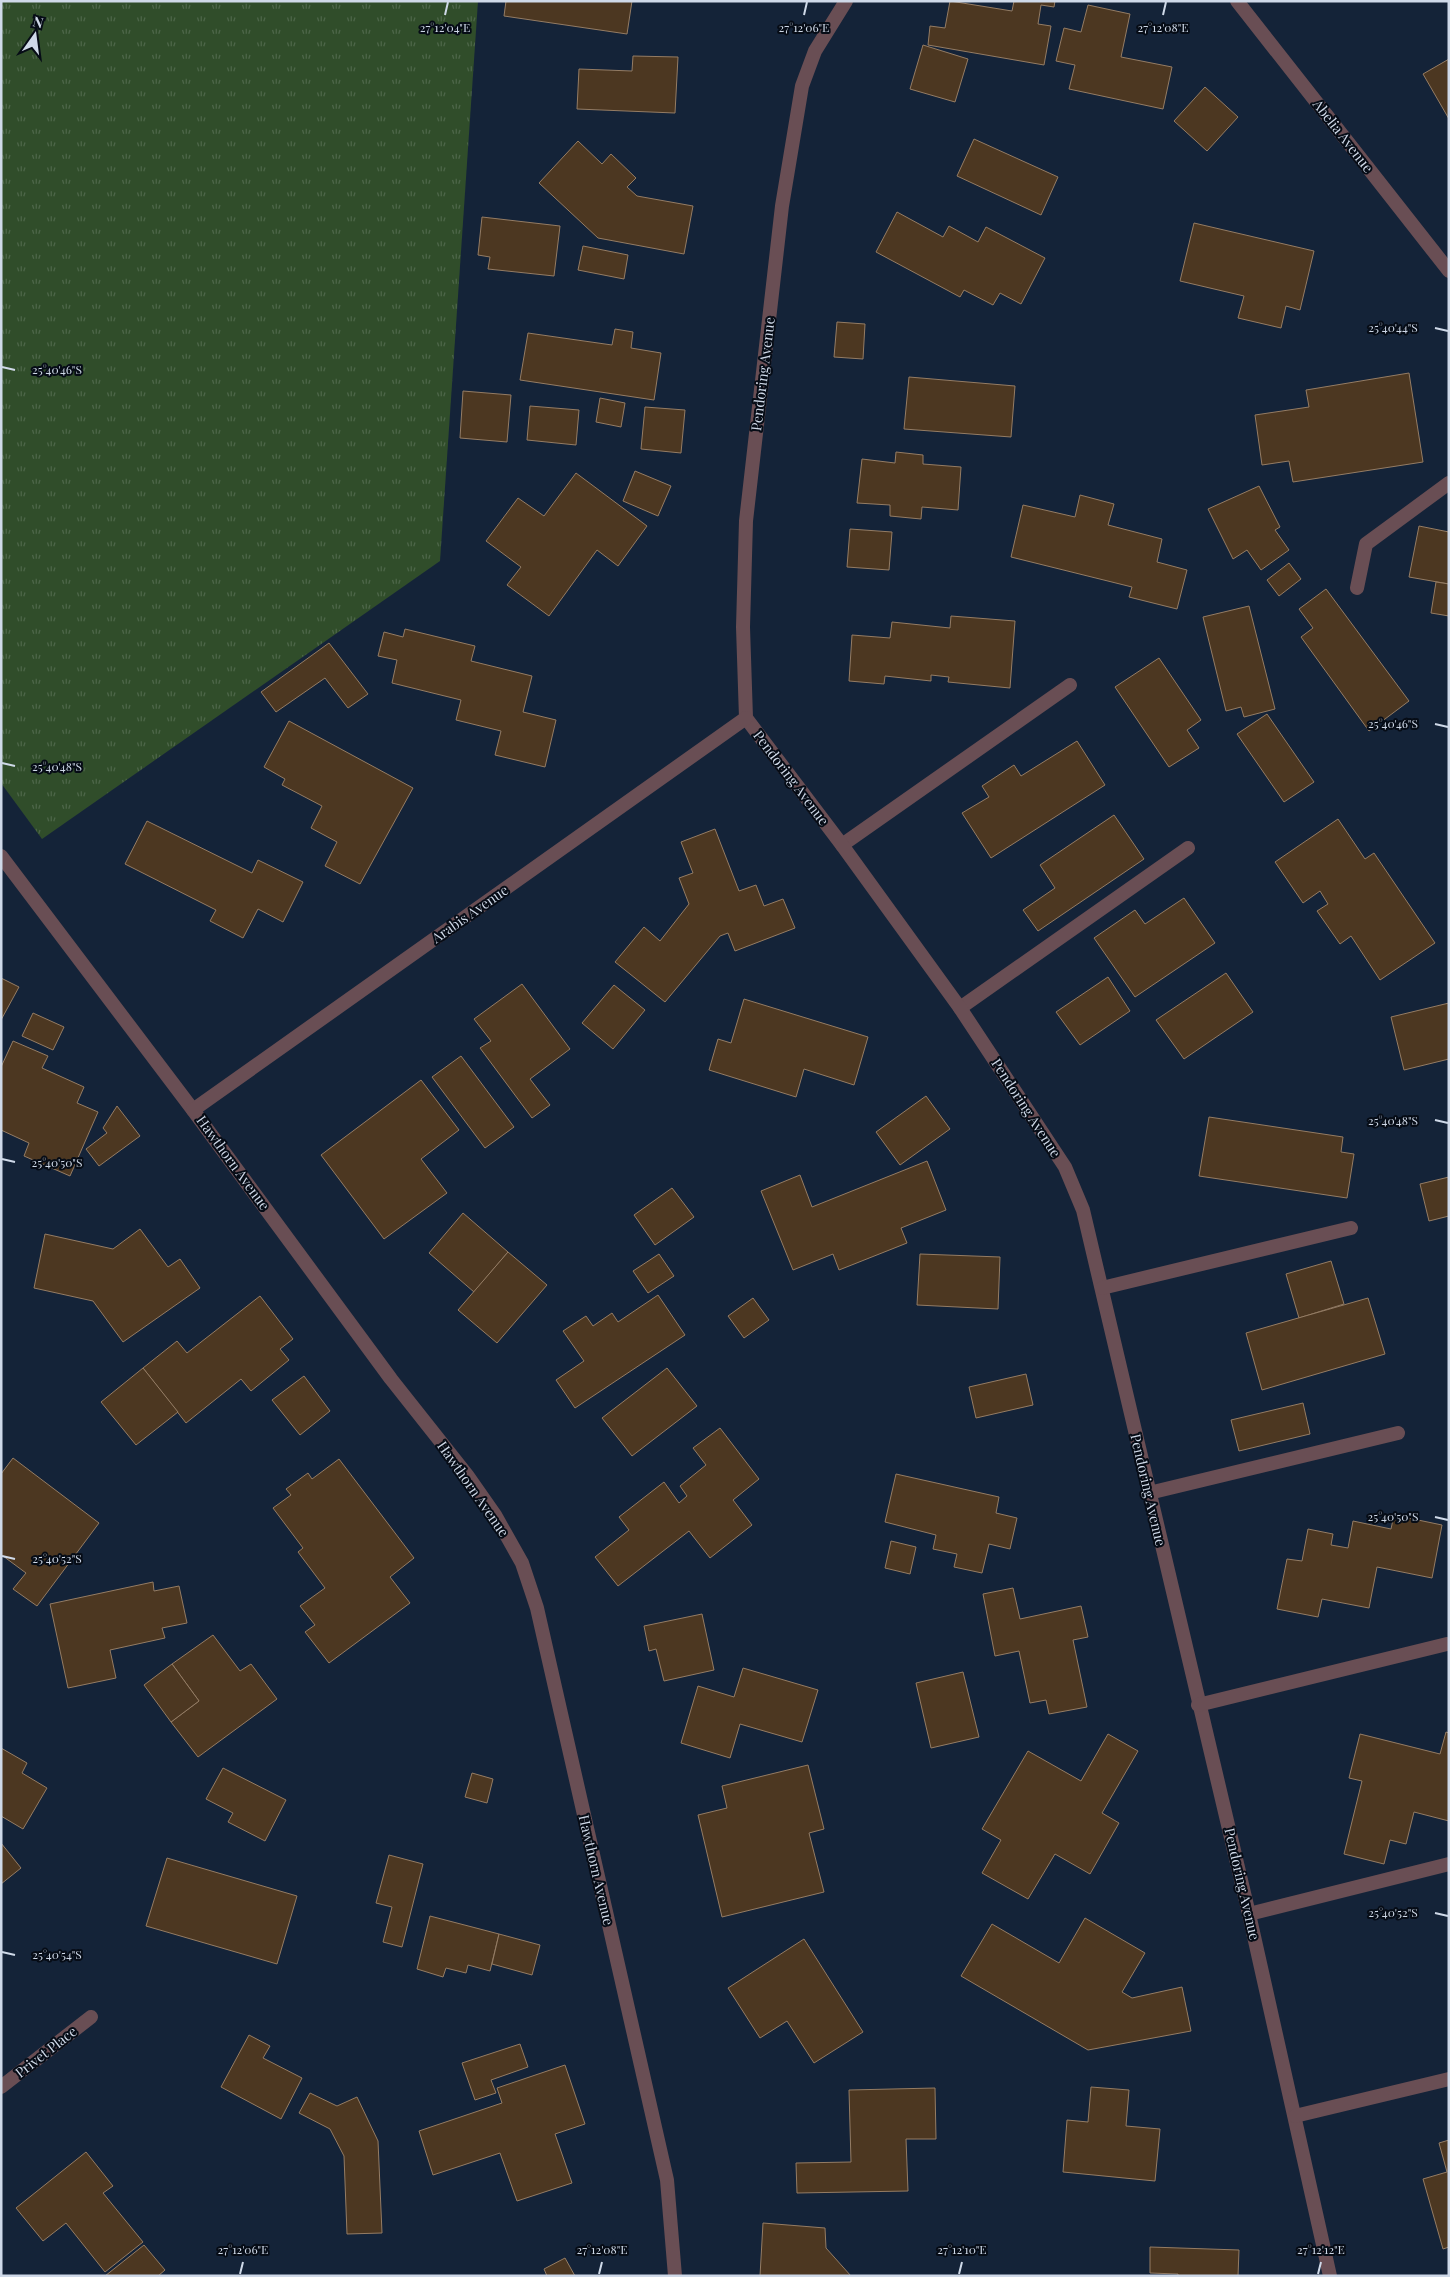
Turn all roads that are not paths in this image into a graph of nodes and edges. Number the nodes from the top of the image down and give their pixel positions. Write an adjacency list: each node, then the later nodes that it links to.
1 (846, 1): 7 (street, Pendoring Avenue)
2 (1237, 1): 3 (street, Abelia Avenue)
3 (1449, 271)
4 (1449, 483): 5 (street)
5 (1357, 588)
6 (1070, 685): 8 (street)
7 (746, 718): 8 (street, Pendoring Avenue); 12 (street, Arabis Avenue)
8 (842, 845): 11 (street, Pendoring Avenue)
9 (1188, 848): 11 (street)
10 (1, 856): 12 (street, Hawthorn Avenue)
11 (960, 1008): 14 (street, Pendoring Avenue)
12 (194, 1110): 25 (street, Hawthorn Avenue)
13 (1351, 1228): 14 (street)
14 (1102, 1288): 16 (street, Pendoring Avenue)
15 (1398, 1433): 16 (street)
16 (1149, 1493): 18 (street, Pendoring Avenue)
17 (1448, 1644): 18 (street)
18 (1198, 1705): 20 (street, Pendoring Avenue)
19 (1449, 1864): 20 (street)
20 (1249, 1914): 24 (street, Pendoring Avenue)
21 (91, 2017): 23 (street, Privet Place)
22 (1449, 2079): 24 (street)
23 (1, 2087)
24 (1296, 2116): 26 (street, Pendoring Avenue)
25 (675, 2276)
26 (1330, 2276)

